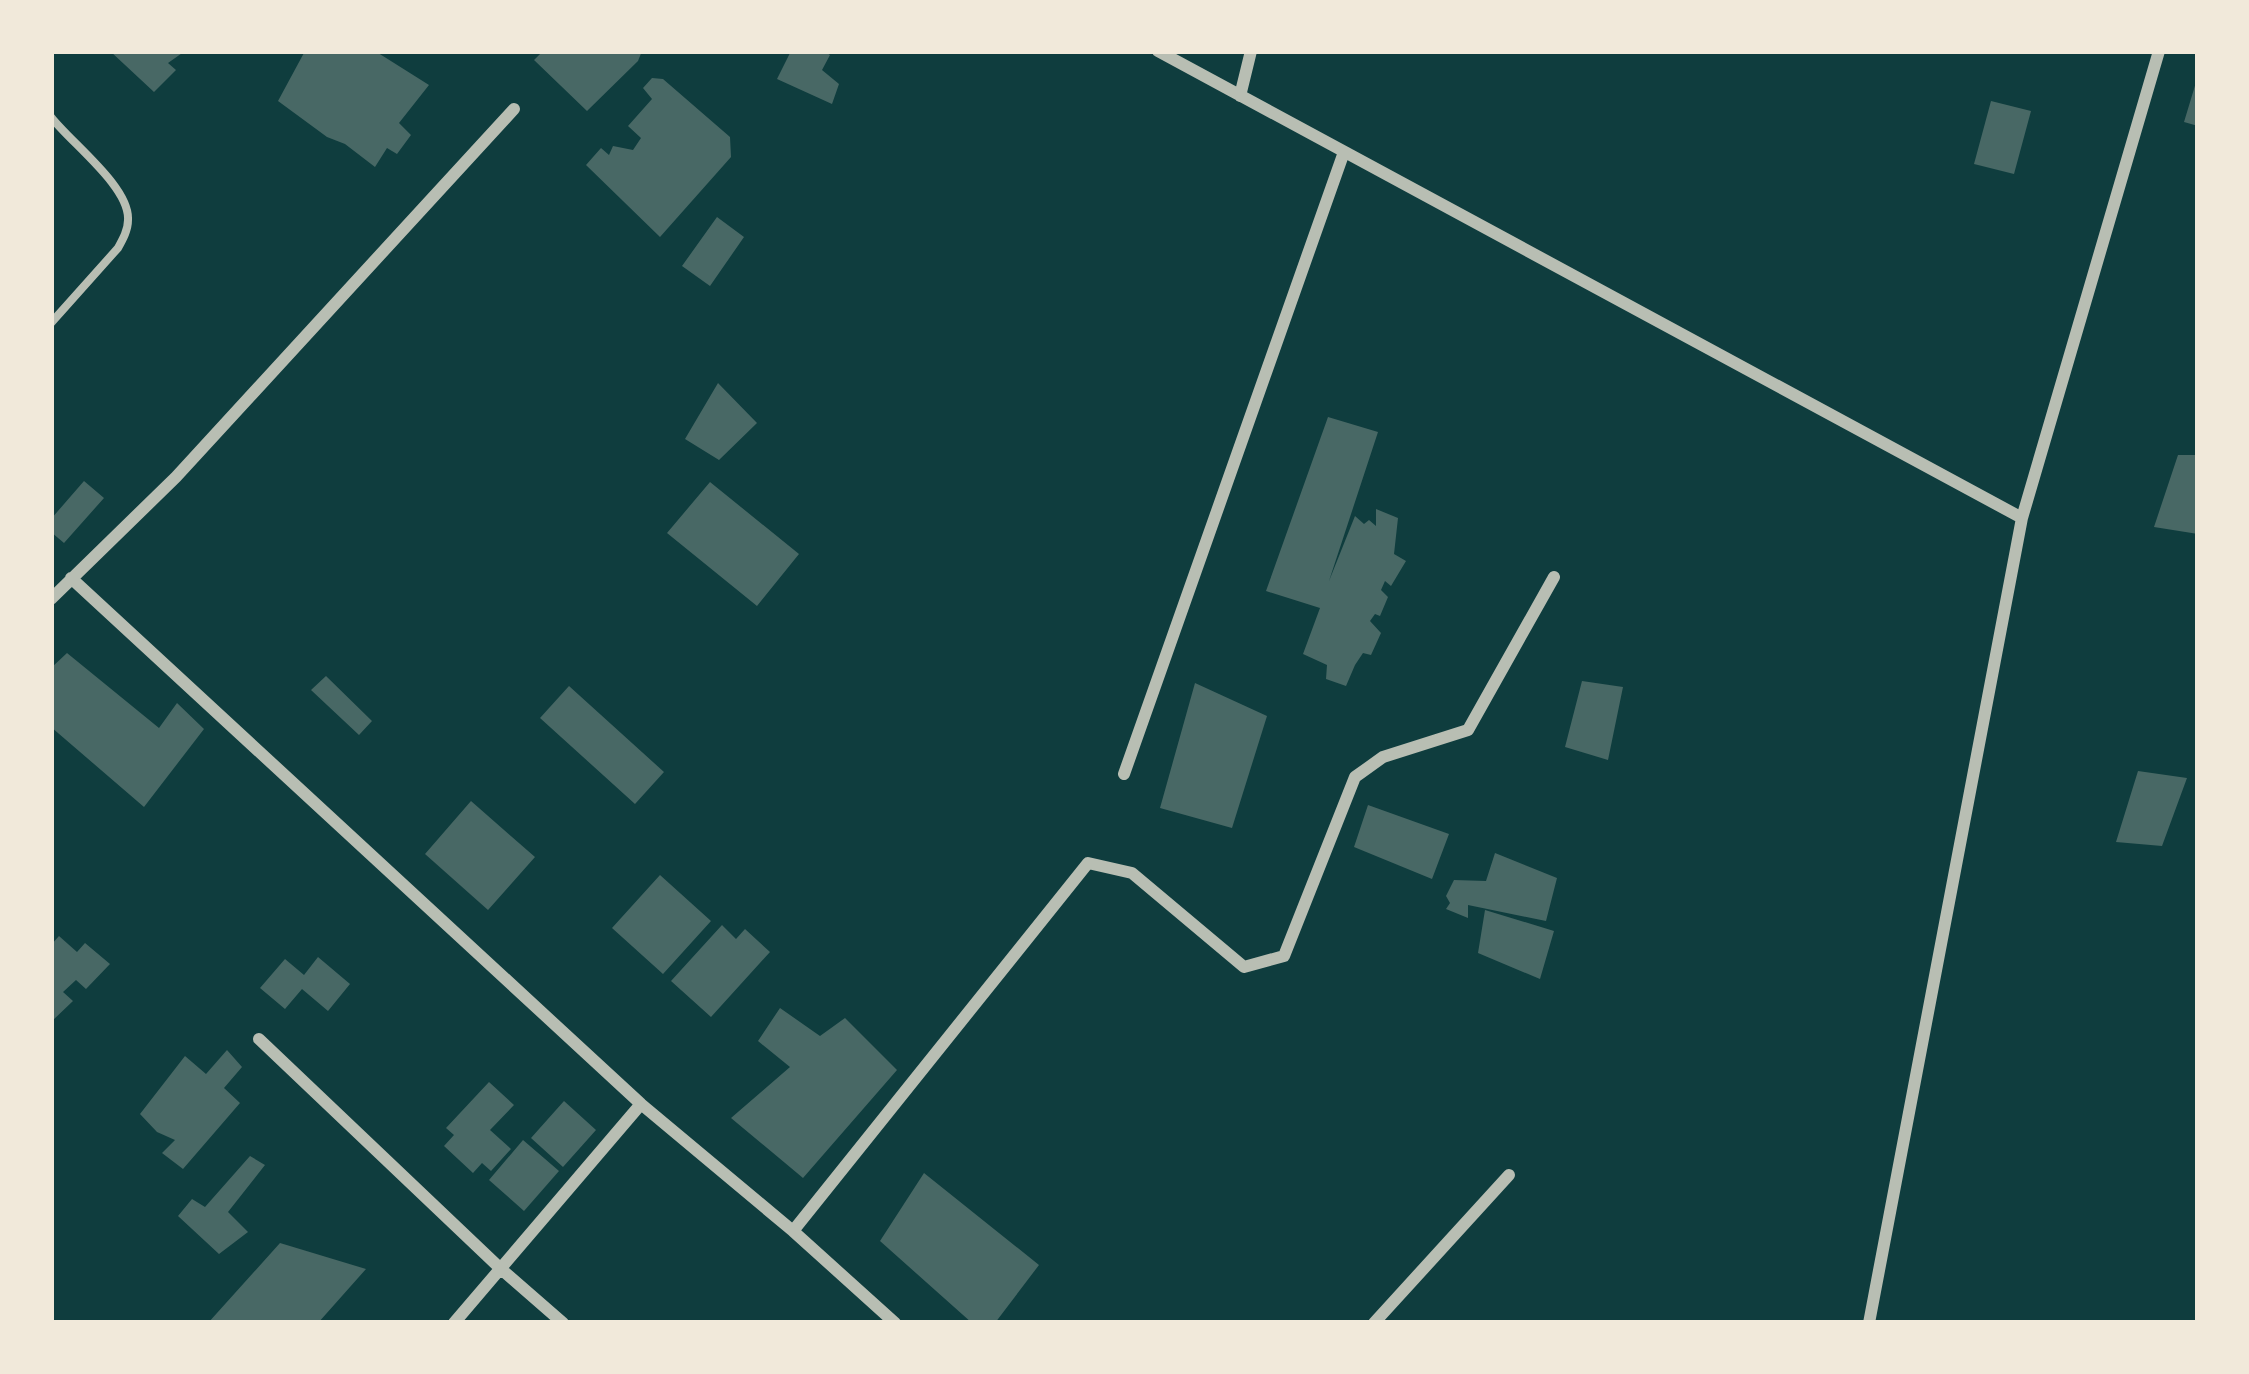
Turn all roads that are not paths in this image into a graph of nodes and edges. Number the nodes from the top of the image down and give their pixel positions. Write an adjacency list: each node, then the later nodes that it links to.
1 (1158, 51): 4 (street)
2 (1251, 51): 4 (street)
3 (2159, 51): 9 (street)
4 (1240, 96): 7 (street)
5 (514, 109): 11 (street)
6 (51, 117): 8 (lane)
7 (1344, 152): 9 (street); 13 (street)
8 (51, 322)
9 (2022, 518): 23 (street)
10 (1554, 577): 17 (street)
11 (71, 578): 12 (street); 15 (street)
12 (51, 599)
13 (1124, 774)
14 (259, 1039): 18 (street)
15 (640, 1104): 17 (street); 18 (street)
16 (1509, 1175): 22 (street)
17 (793, 1231): 21 (street)
18 (501, 1269): 19 (street); 20 (street)
19 (454, 1323)
20 (563, 1323)
21 (895, 1323)
22 (1374, 1323)
23 (1869, 1323)

